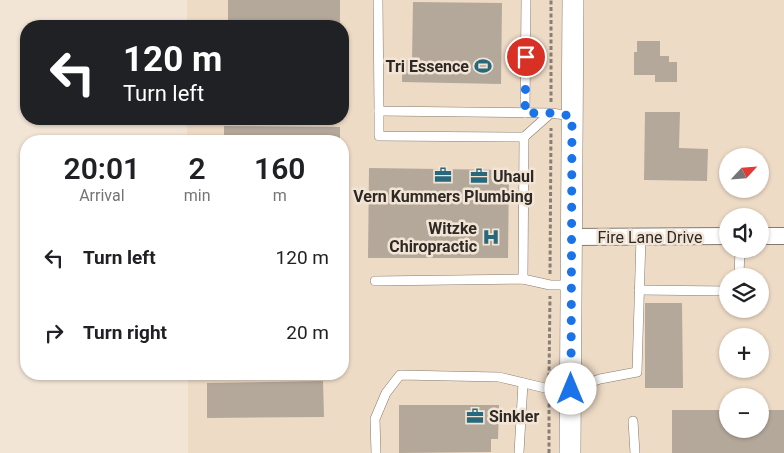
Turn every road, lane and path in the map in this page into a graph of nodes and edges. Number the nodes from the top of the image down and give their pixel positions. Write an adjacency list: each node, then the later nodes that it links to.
1 (378, 0): 5 (lane)
2 (526, 0): 6 (lane)
3 (551, 0): 7 (path)
4 (573, 0): 8 (street)
5 (379, 111): 6 (lane); 9 (lane)
6 (525, 113): 7 (lane)
7 (551, 113): 8 (lane); 9 (lane); 17 (path)
8 (572, 116): 13 (street)
9 (524, 137): 15 (lane)
10 (719, 236): 14 (street, Fire Lane Drive)
11 (769, 236): 12 (street)
12 (784, 236)
13 (572, 237): 14 (street, Fire Lane Drive); 18 (street)
14 (640, 237): 19 (lane)
15 (523, 279): 16 (lane); 17 (lane)
16 (374, 281)
17 (550, 285): 18 (lane); 22 (path)
18 (572, 285): 23 (street)
19 (639, 290): 20 (lane); 23 (lane)
20 (719, 291)
21 (523, 382): 22 (lane); 25 (lane); 26 (lane)
22 (549, 389): 23 (lane); 27 (path)
23 (571, 389): 28 (street)
24 (632, 421): 29 (lane)
25 (376, 453)
26 (519, 453)
27 (549, 453)
28 (570, 453)
29 (635, 453)

